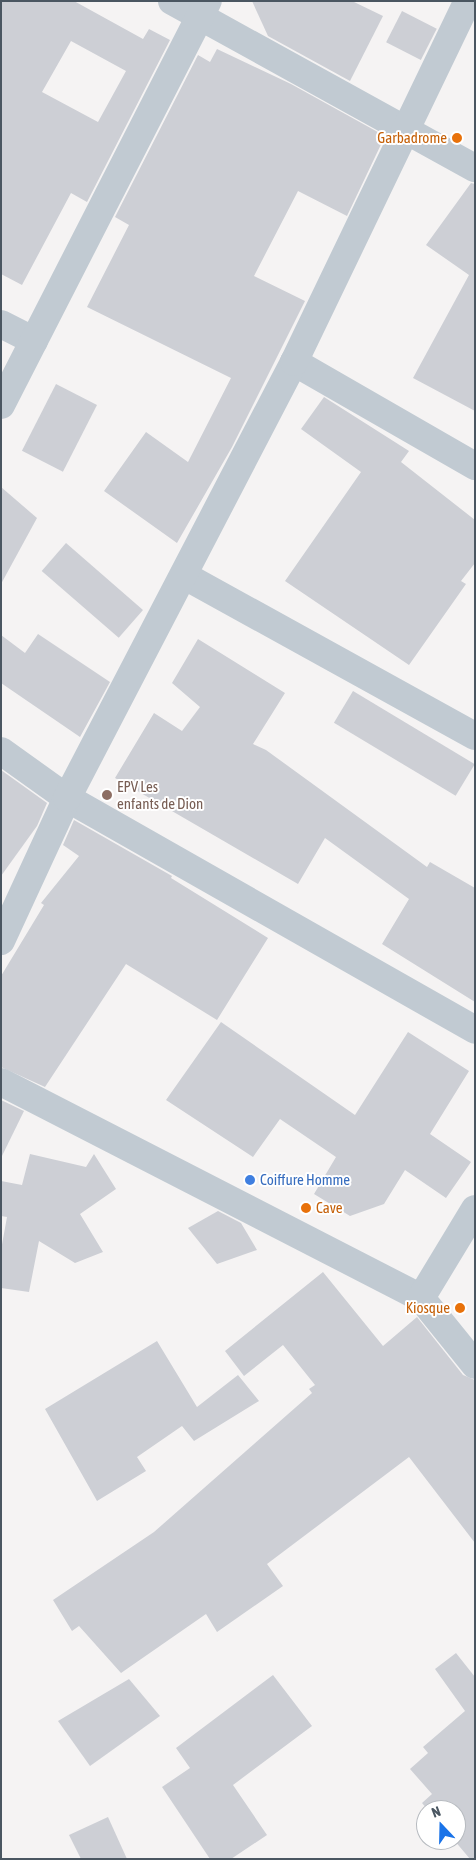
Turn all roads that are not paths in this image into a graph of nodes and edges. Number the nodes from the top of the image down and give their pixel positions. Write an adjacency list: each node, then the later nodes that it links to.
1 (172, 1): 3 (street)
2 (468, 1): 4 (street)
3 (204, 8): 4 (street); 7 (street)
4 (405, 129): 5 (street); 8 (street)
5 (475, 168)
6 (1, 324): 7 (street)
7 (34, 341): 9 (street)
8 (294, 362): 10 (street); 11 (street)
9 (1, 405)
10 (475, 466)
11 (185, 576): 12 (street); 14 (street)
12 (475, 736)
13 (1, 751): 14 (street)
14 (67, 798): 15 (street); 16 (street)
15 (1, 941)
16 (475, 1030)
17 (1, 1082): 19 (street)
18 (475, 1209): 19 (street)
19 (421, 1298): 20 (street)
20 (475, 1365)

